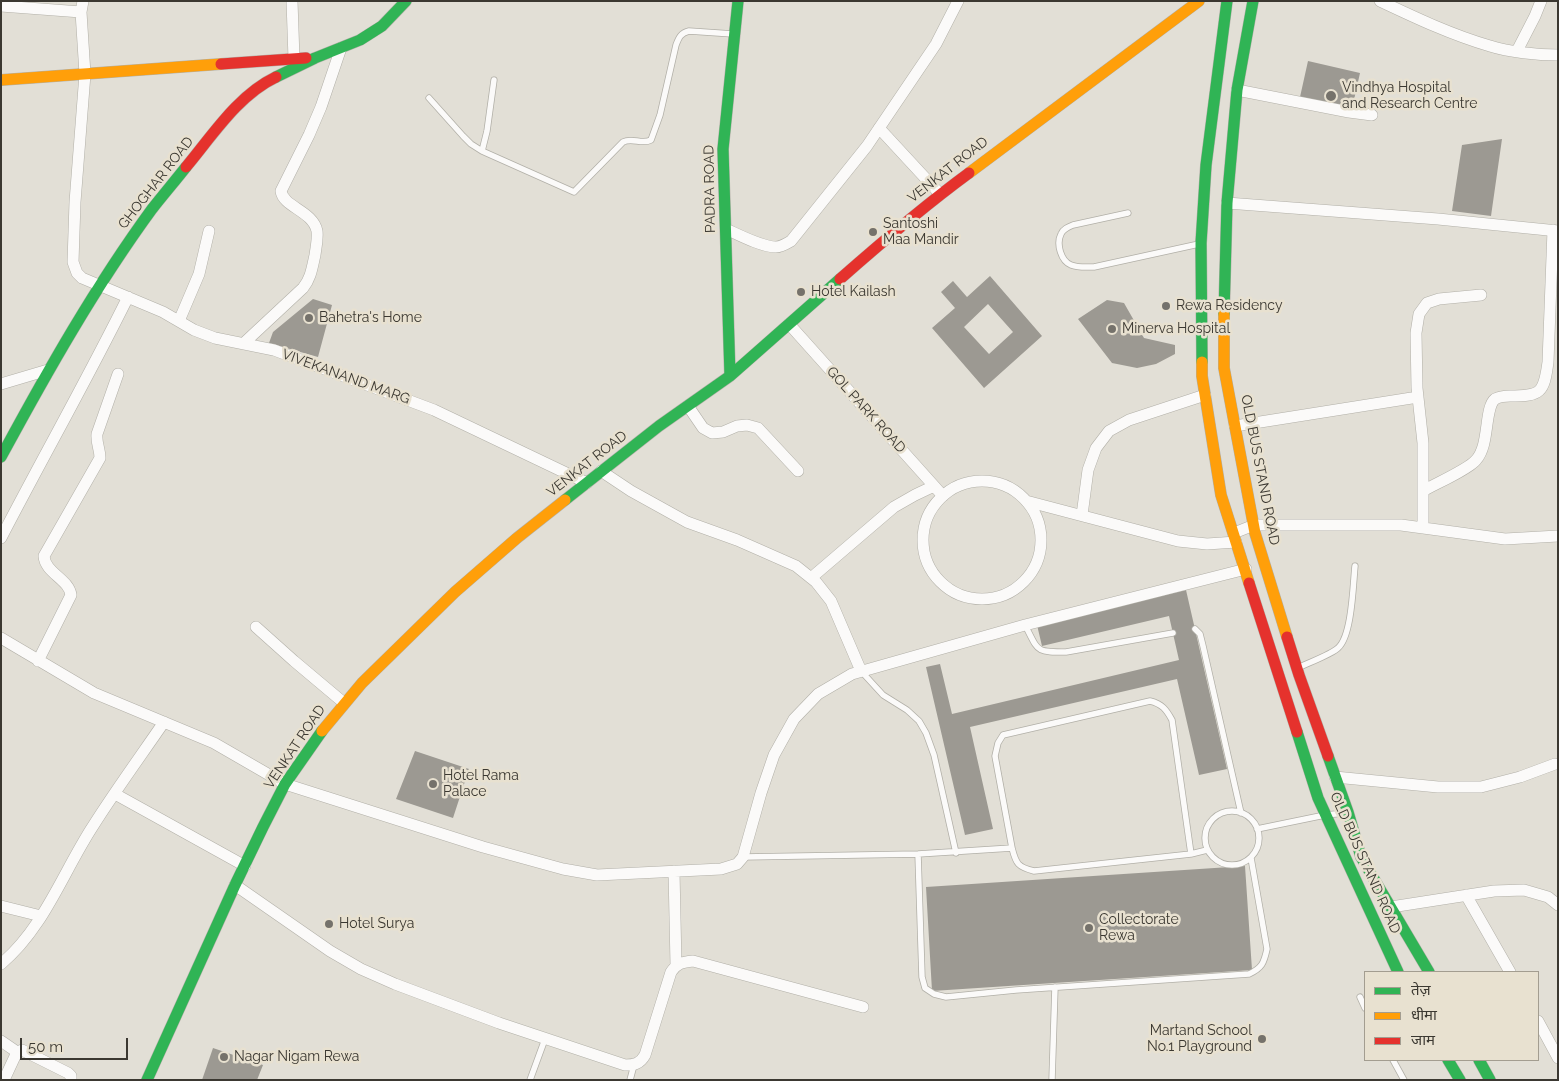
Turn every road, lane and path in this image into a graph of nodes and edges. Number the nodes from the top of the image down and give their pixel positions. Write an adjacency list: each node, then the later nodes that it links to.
1 (292, 1): 18 (street)
2 (406, 1): 14 (main road, GHOGHAR ROAD)
3 (738, 1): 13 (main road, PADRA ROAD)
4 (958, 1): 25 (street)
5 (1199, 1): 27 (main road, VENKAT ROAD)
6 (1228, 1): 33 (main road, OLD BUS STAND ROAD)
7 (1253, 1): 22 (main road, OLD BUS STAND ROAD)
8 (1380, 1): 12 (street)
9 (1541, 1): 15 (street)
10 (1, 6): 11 (street)
11 (82, 6): 19 (street, VIVEKANAND MARG)
12 (1400, 6): 15 (street)
13 (735, 34): 26 (lane); 30 (main road, PADRA ROAD)
14 (341, 48): 17 (main road, GHOGHAR ROAD); 39 (street)
15 (1517, 51): 16 (street)
16 (1558, 55)
17 (316, 58): 18 (main road); 34 (main road, GHOGHAR ROAD)
18 (294, 59): 19 (main road)
19 (84, 74): 20 (main road); 34 (street, VIVEKANAND MARG)
20 (1, 80)
21 (494, 80): 26 (lane)
22 (1238, 90): 24 (street); 28 (main road, OLD BUS STAND ROAD)
23 (429, 98): 26 (lane)
24 (1372, 115)
25 (879, 128): 27 (street); 30 (street)
26 (482, 151)
27 (940, 194): 38 (main road, VENKAT ROAD)
28 (1228, 203): 31 (street); 47 (main road, OLD BUS STAND ROAD)
29 (1128, 213): 33 (lane)
30 (726, 229): 42 (main road, PADRA ROAD)
31 (1555, 230): 53 (street)
32 (209, 231): 37 (street)
33 (1201, 243): 44 (main road, OLD BUS STAND ROAD)
34 (100, 285): 36 (street, VIVEKANAND MARG); 40 (main road, GHOGHAR ROAD)
35 (1481, 296): 45 (street)
36 (128, 297): 37 (street, VIVEKANAND MARG); 60 (street)
37 (178, 321): 39 (street, VIVEKANAND MARG)
38 (789, 324): 42 (main road, VENKAT ROAD); 52 (street, GOL PARK ROAD)
39 (244, 344): 51 (street, VIVEKANAND MARG)
40 (48, 370): 43 (street); 48 (main road, GHOGHAR ROAD)
41 (118, 374): 70 (street)
42 (730, 376): 46 (main road, VENKAT ROAD)
43 (1, 384)
44 (1205, 394): 56 (street); 61 (main road, OLD BUS STAND ROAD)
45 (1418, 397): 47 (street); 53 (street)
46 (688, 406): 49 (main road, VENKAT ROAD); 50 (street)
47 (1235, 426): 57 (main road, OLD BUS STAND ROAD)
48 (1, 457)
49 (601, 471): 51 (main road, VENKAT ROAD); 64 (street)
50 (798, 471)
51 (587, 482): 73 (main road, VENKAT ROAD)
52 (934, 486): 54 (street, GOL PARK ROAD); 64 (street)
53 (1424, 491): 58 (street)
54 (943, 496): 55 (street); 55 (street)
55 (1026, 501): 56 (street)
56 (1082, 515): 61 (street)
57 (1254, 525): 58 (street); 61 (street); 71 (main road, OLD BUS STAND ROAD)
58 (1423, 528): 59 (street)
59 (1558, 536)
60 (1, 538)
61 (1235, 538): 63 (main road, OLD BUS STAND ROAD)
62 (1355, 566): 71 (lane)
63 (1246, 569): 65 (street); 81 (main road, OLD BUS STAND ROAD)
64 (811, 578): 72 (street)
65 (1025, 625): 68 (lane); 72 (street)
66 (256, 627): 73 (street)
67 (1195, 630): 80 (lane)
68 (1173, 633)
69 (1, 638): 70 (street)
70 (38, 661): 74 (street)
71 (1297, 668): 76 (main road, OLD BUS STAND ROAD)
72 (861, 671): 85 (lane); 88 (street)
73 (344, 702): 77 (main road, VENKAT ROAD)
74 (164, 722): 77 (street); 78 (street)
75 (1555, 764): 76 (street)
76 (1335, 777): 79 (main road, OLD BUS STAND ROAD)
77 (285, 784): 90 (main road, VENKAT ROAD); 91 (street)
78 (115, 794): 90 (street); 97 (street)
79 (1348, 812): 81 (lane); 96 (main road, OLD BUS STAND ROAD)
80 (1241, 813): 82 (lane); 84 (lane)
81 (1325, 815): 82 (lane); 100 (main road, OLD BUS STAND ROAD)
82 (1257, 829): 89 (lane)
83 (1012, 848): 85 (lane); 87 (lane); 87 (lane)
84 (1207, 850): 87 (lane); 89 (lane)
85 (956, 853): 86 (lane)
86 (918, 854): 88 (lane); 103 (lane)
87 (1191, 854)
88 (743, 857): 91 (street)
89 (1252, 858): 103 (lane)
90 (245, 866): 92 (main road, VENKAT ROAD)
91 (674, 871): 99 (street)
92 (235, 885): 108 (street); 118 (main road, VENKAT ROAD)
93 (1466, 895): 94 (street); 96 (street); 102 (street)
94 (1558, 905)
95 (1, 906): 97 (street)
96 (1391, 907): 101 (main road, OLD BUS STAND ROAD)
97 (41, 916): 98 (street)
98 (1, 964)
99 (676, 965): 106 (street); 115 (street)
100 (1398, 971)
101 (1428, 971)
102 (1509, 971)
103 (1054, 987): 121 (lane)
104 (1360, 997): 105 (lane)
105 (1364, 1006)
106 (863, 1007)
107 (1539, 1023): 111 (street)
108 (545, 1039): 115 (street); 119 (lane)
109 (1, 1041): 110 (street)
110 (17, 1052): 116 (street); 117 (street)
111 (1558, 1058)
112 (1394, 1061): 122 (lane)
113 (1449, 1061): 123 (main road)
114 (1480, 1061): 124 (main road)
115 (634, 1064): 120 (lane)
116 (4, 1080)
117 (71, 1080)
118 (147, 1080)
119 (530, 1080)
120 (630, 1080)
121 (1052, 1080)
122 (1404, 1080)
123 (1460, 1080)
124 (1490, 1080)

